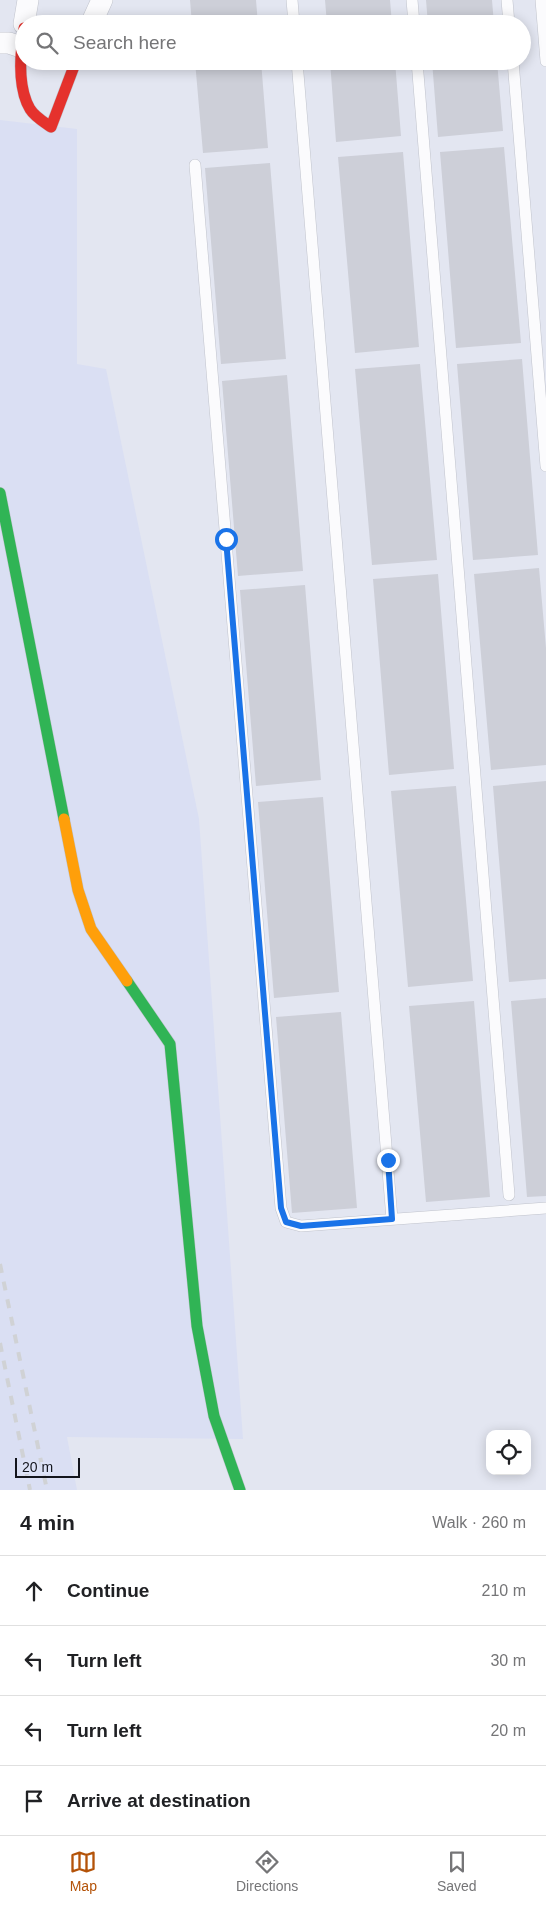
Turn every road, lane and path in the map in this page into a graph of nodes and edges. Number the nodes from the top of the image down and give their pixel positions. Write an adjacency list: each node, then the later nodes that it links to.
1 (28, 0): 7 (street)
2 (102, 0): 8 (street)
3 (292, 0): 9 (lane)
4 (412, 0): 10 (lane)
5 (508, 0): 11 (lane)
6 (541, 0): 12 (lane)
7 (26, 15)
8 (95, 15)
9 (293, 15)
10 (413, 15)
11 (509, 15)
12 (546, 61)
13 (20, 70): 14 (street)
14 (73, 70)
15 (298, 70): 23 (lane)
16 (418, 70): 21 (lane)
17 (513, 70): 19 (lane)
18 (195, 165): 23 (lane)
19 (546, 466)
20 (0, 493): 24 (street)
21 (509, 1195)
22 (546, 1208): 23 (lane)
23 (392, 1219)
24 (240, 1490)

